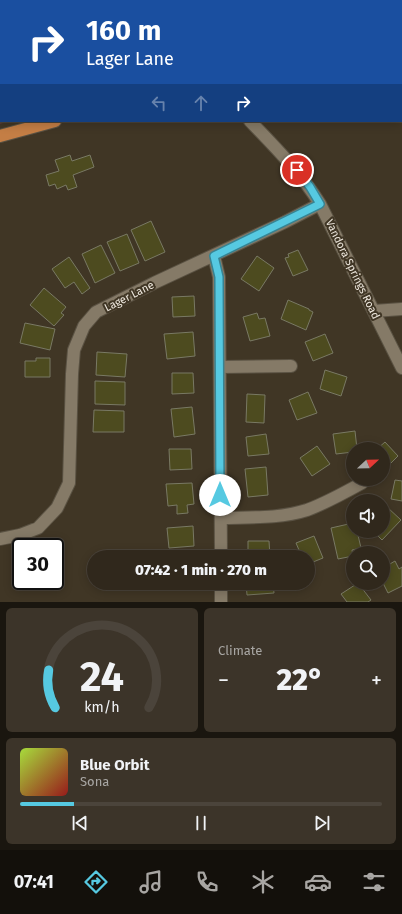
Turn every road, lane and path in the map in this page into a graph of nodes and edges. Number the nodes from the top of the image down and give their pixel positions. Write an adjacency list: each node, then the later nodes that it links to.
1 (51, 122): 3 (main road)
2 (251, 122): 4 (street, Vandora Springs Road)
3 (0, 136)
4 (320, 204): 5 (street, Lager Lane); 7 (street, Vandora Springs Road)
5 (214, 256): 9 (street); 13 (street, Lager Lane)
6 (402, 309): 7 (street)
7 (374, 311): 10 (street, Vandora Springs Road)
8 (291, 366): 9 (street)
9 (220, 367): 12 (street)
10 (402, 368)
11 (357, 486): 12 (street)
12 (220, 518): 14 (street)
13 (0, 539)
14 (220, 550)
15 (221, 590): 16 (street)
16 (221, 602)

